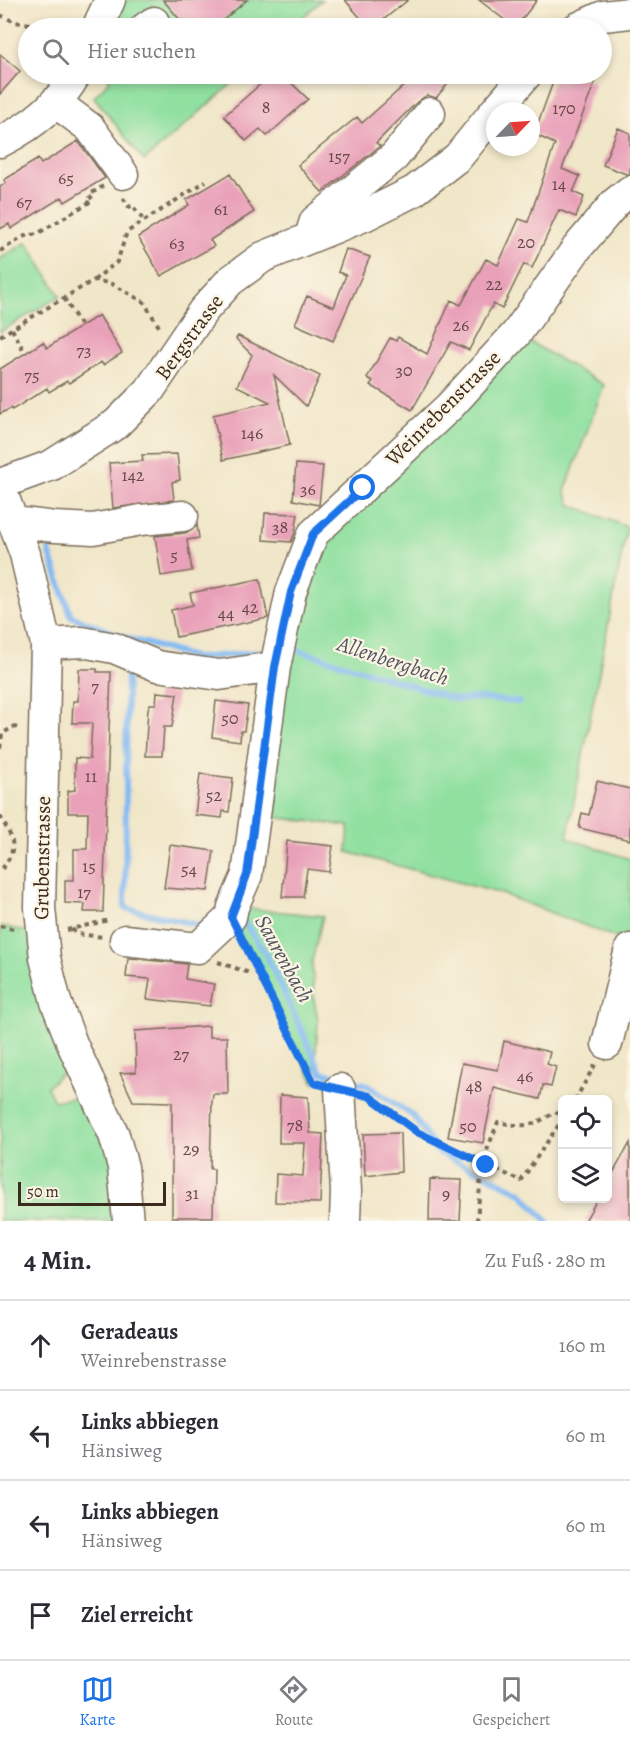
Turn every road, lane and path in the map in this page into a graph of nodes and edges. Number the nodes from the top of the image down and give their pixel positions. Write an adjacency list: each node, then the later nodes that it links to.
1 (110, 0): 4 (street)
2 (630, 12): 5 (street)
3 (0, 15): 6 (path)
4 (102, 18)
5 (599, 18)
6 (18, 22)
7 (71, 84): 9 (street)
8 (518, 84): 10 (street, Bergstrasse)
9 (55, 102): 13 (street); 14 (street)
10 (503, 102)
11 (430, 113): 17 (street)
12 (486, 122): 17 (street, Bergstrasse)
13 (0, 142)
14 (115, 179): 18 (path)
15 (206, 181): 19 (path)
16 (630, 191): 31 (street, Weinrebenstrasse)
17 (309, 238): 26 (street, Bergstrasse)
18 (0, 251)
19 (94, 280): 20 (path); 23 (path)
20 (64, 298): 21 (path); 22 (path)
21 (81, 326)
22 (12, 328): 24 (path); 25 (path)
23 (165, 334)
24 (0, 336)
25 (25, 353)
26 (0, 485): 28 (street, Grubenstrasse)
27 (183, 516): 28 (street)
28 (14, 522): 29 (street, Grubenstrasse)
29 (13, 557): 30 (street, Grubenstrasse)
30 (46, 644): 31 (street); 39 (street, Grubenstrasse)
31 (275, 667): 36 (street, Weinrebenstrasse)
32 (20, 728): 33 (path)
33 (0, 748)
34 (0, 816): 35 (path)
35 (0, 871)
36 (232, 912): 40 (street); 44 (path)
37 (72, 928): 38 (path); 38 (path); 39 (path)
38 (120, 930): 40 (street)
39 (41, 935): 48 (street, Grubenstrasse)
40 (198, 948): 42 (path)
41 (630, 949): 43 (street)
42 (252, 974)
43 (607, 1044)
44 (340, 1089): 47 (path); 49 (street)
45 (558, 1112): 47 (path)
46 (558, 1125): 47 (path)
47 (482, 1163): 50 (path)
48 (128, 1221)
49 (345, 1221)
50 (477, 1221)

